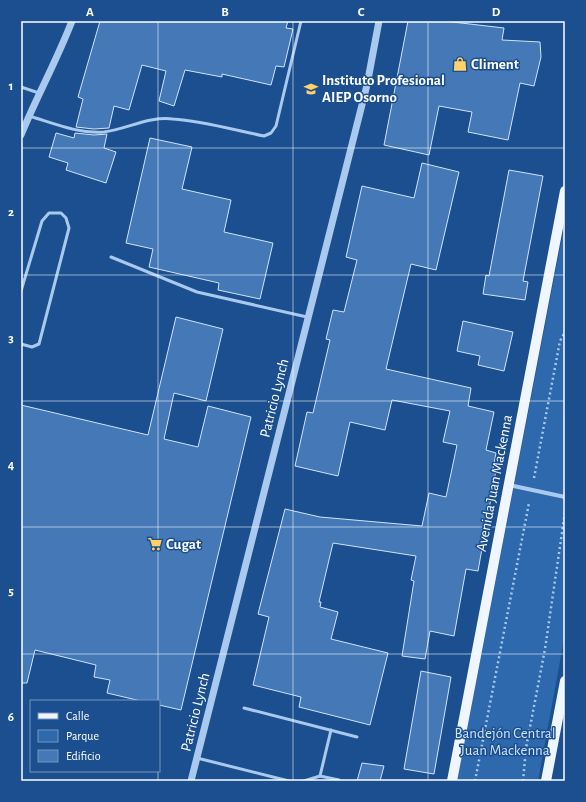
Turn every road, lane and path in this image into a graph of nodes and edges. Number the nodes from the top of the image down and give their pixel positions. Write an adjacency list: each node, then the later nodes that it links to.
1 (72, 21): 5 (street)
2 (301, 21): 6 (lane)
3 (379, 21): 11 (street, Patricio Lynch)
4 (21, 86): 5 (lane)
5 (39, 93): 6 (street)
6 (29, 116): 7 (street)
7 (21, 135)
8 (565, 191): 14 (main road, Avenida Juan Mackenna)
9 (111, 257): 11 (lane)
10 (21, 291): 13 (lane)
11 (307, 317): 22 (street, Patricio Lynch)
12 (565, 332): 15 (path)
13 (21, 344)
14 (509, 485): 15 (street); 28 (main road, Avenida Juan Mackenna)
15 (532, 490): 16 (street); 29 (path)
16 (565, 497)
17 (565, 512): 30 (path)
18 (565, 681): 31 (main road)
19 (244, 708): 20 (lane)
20 (331, 730): 21 (lane); 23 (lane)
21 (357, 737)
22 (197, 758): 25 (street, Patricio Lynch); 26 (lane)
23 (320, 776): 24 (lane); 27 (lane)
24 (339, 780)
25 (191, 781)
26 (289, 781)
27 (304, 781)
28 (452, 781)
29 (475, 781)
30 (523, 781)
31 (546, 781)

